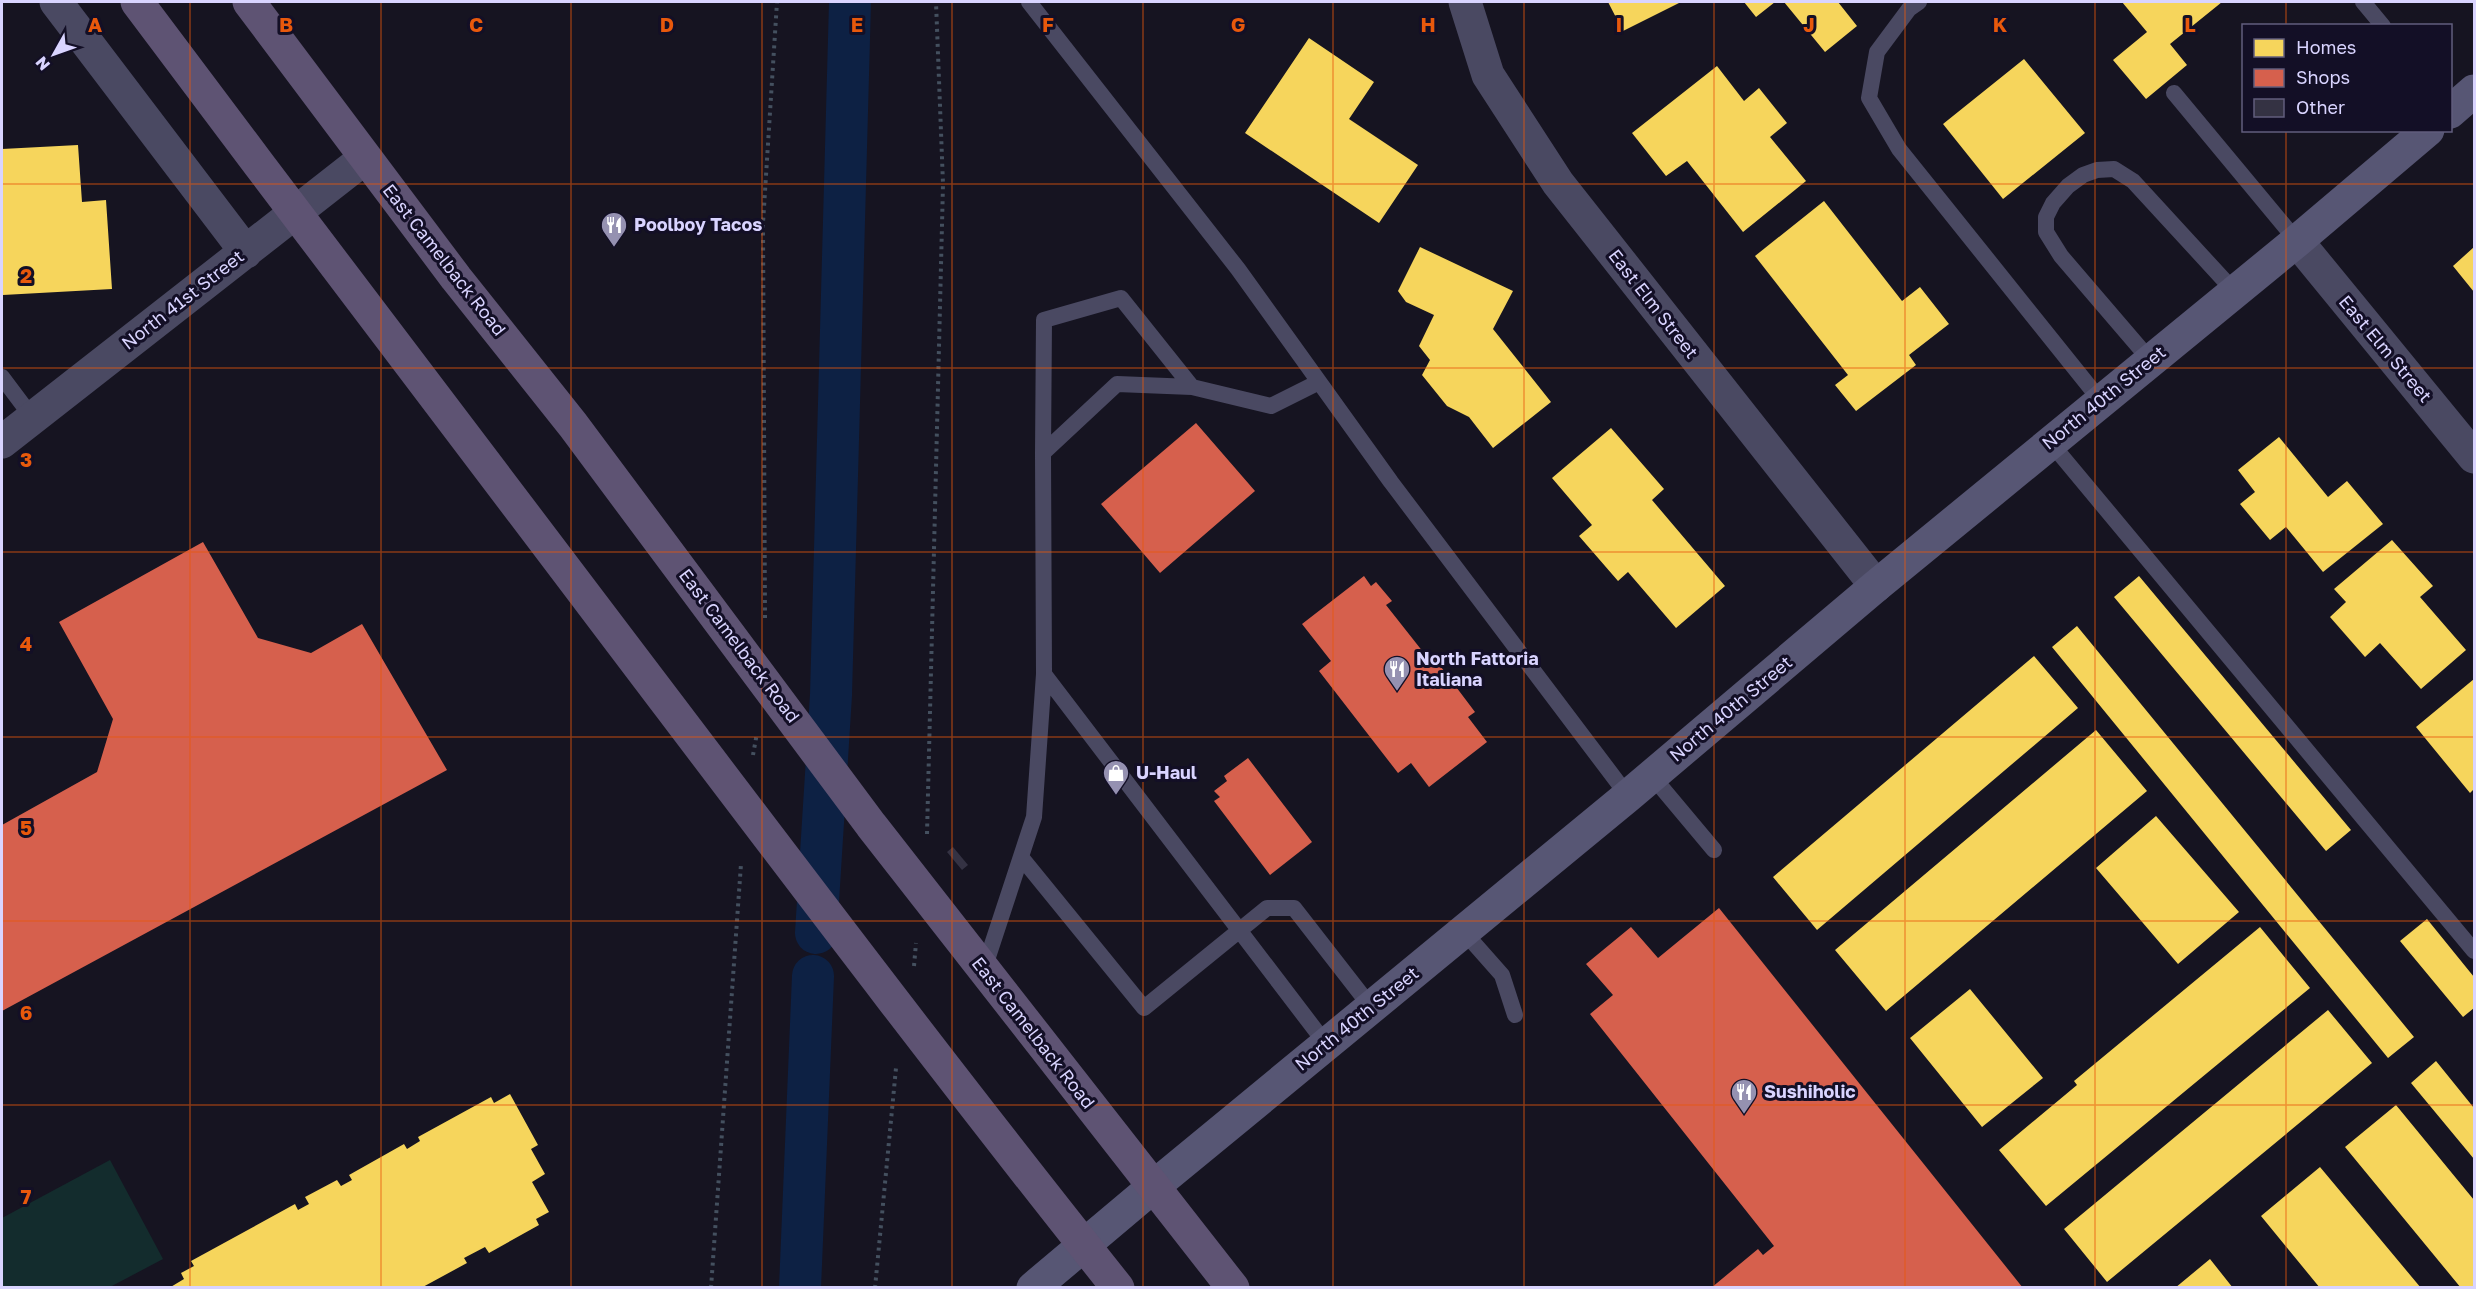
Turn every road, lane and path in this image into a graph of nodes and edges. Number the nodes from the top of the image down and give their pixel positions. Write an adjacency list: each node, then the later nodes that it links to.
1 (56, 2): 16 (street)
2 (137, 2): 14 (main road)
3 (249, 2): 13 (main road, East Camelback Road)
4 (777, 2): 29 (path)
5 (936, 2): 37 (path)
6 (1029, 2): 20 (lane)
7 (1465, 2): 28 (street, East Elm Street)
8 (1919, 2): 22 (lane)
9 (2363, 2): 10 (lane)
10 (2381, 24)
11 (2174, 93): 15 (lane)
12 (2425, 132): 15 (main road, North 40th Street)
13 (366, 158): 14 (street, North 41st Street); 31 (main road, East Camelback Road)
14 (295, 214): 16 (street, North 41st Street); 33 (main road)
15 (2297, 241): 17 (main road, North 40th Street); 27 (street, East Elm Street)
16 (246, 252): 23 (street, North 41st Street)
17 (2235, 292): 18 (main road, North 40th Street); 18 (lane)
18 (2151, 361): 22 (main road, North 40th Street)
19 (2, 376): 23 (lane)
20 (1319, 382): 21 (lane); 32 (lane)
21 (1192, 387): 26 (lane); 26 (lane)
22 (2101, 401): 25 (main road, North 40th Street)
23 (32, 417): 24 (street, North 41st Street)
24 (2, 442)
25 (2050, 442): 28 (main road, North 40th Street); 40 (lane)
26 (1043, 453): 30 (lane)
27 (2475, 457)
28 (1876, 586): 32 (main road, North 40th Street)
29 (765, 620)
30 (1044, 674): 35 (lane); 38 (lane)
31 (769, 686): 33 (path); 37 (main road, East Camelback Road)
32 (1640, 786): 34 (lane); 39 (main road, North 40th Street)
33 (745, 807): 44 (main road)
34 (1714, 850)
35 (1021, 857): 38 (lane); 41 (lane)
36 (741, 862): 48 (path)
37 (922, 891): 41 (main road, East Camelback Road); 44 (path)
38 (1239, 931): 42 (lane); 45 (lane)
39 (1464, 932): 42 (main road, North 40th Street); 43 (lane)
40 (2475, 951)
41 (984, 969): 46 (main road, East Camelback Road)
42 (1371, 1007): 45 (main road, North 40th Street)
43 (1515, 1015)
44 (907, 1018): 47 (main road); 49 (path)
45 (1326, 1044): 46 (main road, North 40th Street)
46 (1153, 1187): 47 (main road, North 40th Street); 52 (main road, East Camelback Road)
47 (1084, 1245): 50 (main road, North 40th Street); 51 (main road)
48 (711, 1287)
49 (875, 1287)
50 (1033, 1287)
51 (1118, 1287)
52 (1233, 1287)

